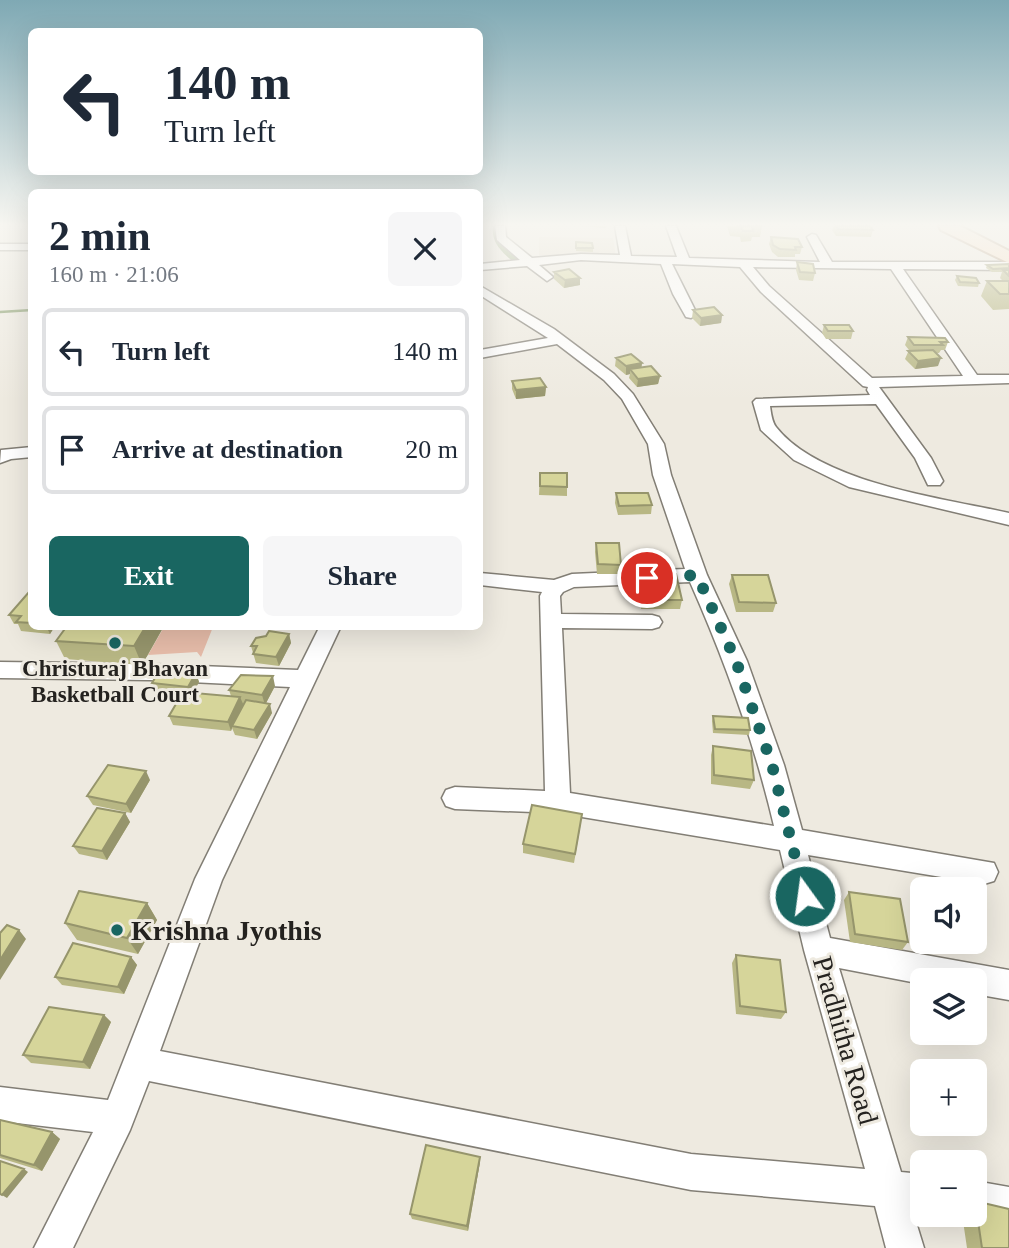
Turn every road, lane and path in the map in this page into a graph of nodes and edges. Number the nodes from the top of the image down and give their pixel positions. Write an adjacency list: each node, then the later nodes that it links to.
1 (675, 284): 5 (street)
2 (761, 284): 10 (street)
3 (907, 284): 9 (street)
4 (483, 292): 6 (street, Pradhitha Road)
5 (691, 313)
6 (559, 340): 7 (street); 16 (street, Pradhitha Road)
7 (483, 353)
8 (1009, 379): 9 (street)
9 (973, 380): 10 (street)
10 (868, 383): 11 (street)
11 (883, 399): 14 (street); 15 (street)
12 (28, 452): 13 (street)
13 (0, 458)
14 (933, 481)
15 (1009, 519)
16 (697, 575): 18 (street); 26 (street, Pradhitha Road)
17 (483, 579): 18 (street)
18 (555, 587): 19 (street)
19 (552, 621): 20 (street); 25 (street)
20 (652, 622)
21 (329, 630): 23 (street)
22 (0, 670): 23 (street)
23 (305, 679): 30 (street)
24 (455, 798): 25 (street)
25 (558, 802): 26 (street)
26 (792, 842): 27 (street); 28 (street, Pradhitha Road)
27 (984, 872)
28 (819, 950): 29 (street); 33 (street, Pradhitha Road)
29 (1009, 985)
30 (140, 1063): 32 (street); 33 (street)
31 (0, 1104): 32 (street)
32 (118, 1118): 36 (street)
33 (906, 1189): 37 (street, Pradhitha Road)
34 (987, 1201): 35 (street)
35 (1009, 1205)
36 (53, 1248)
37 (905, 1248)

